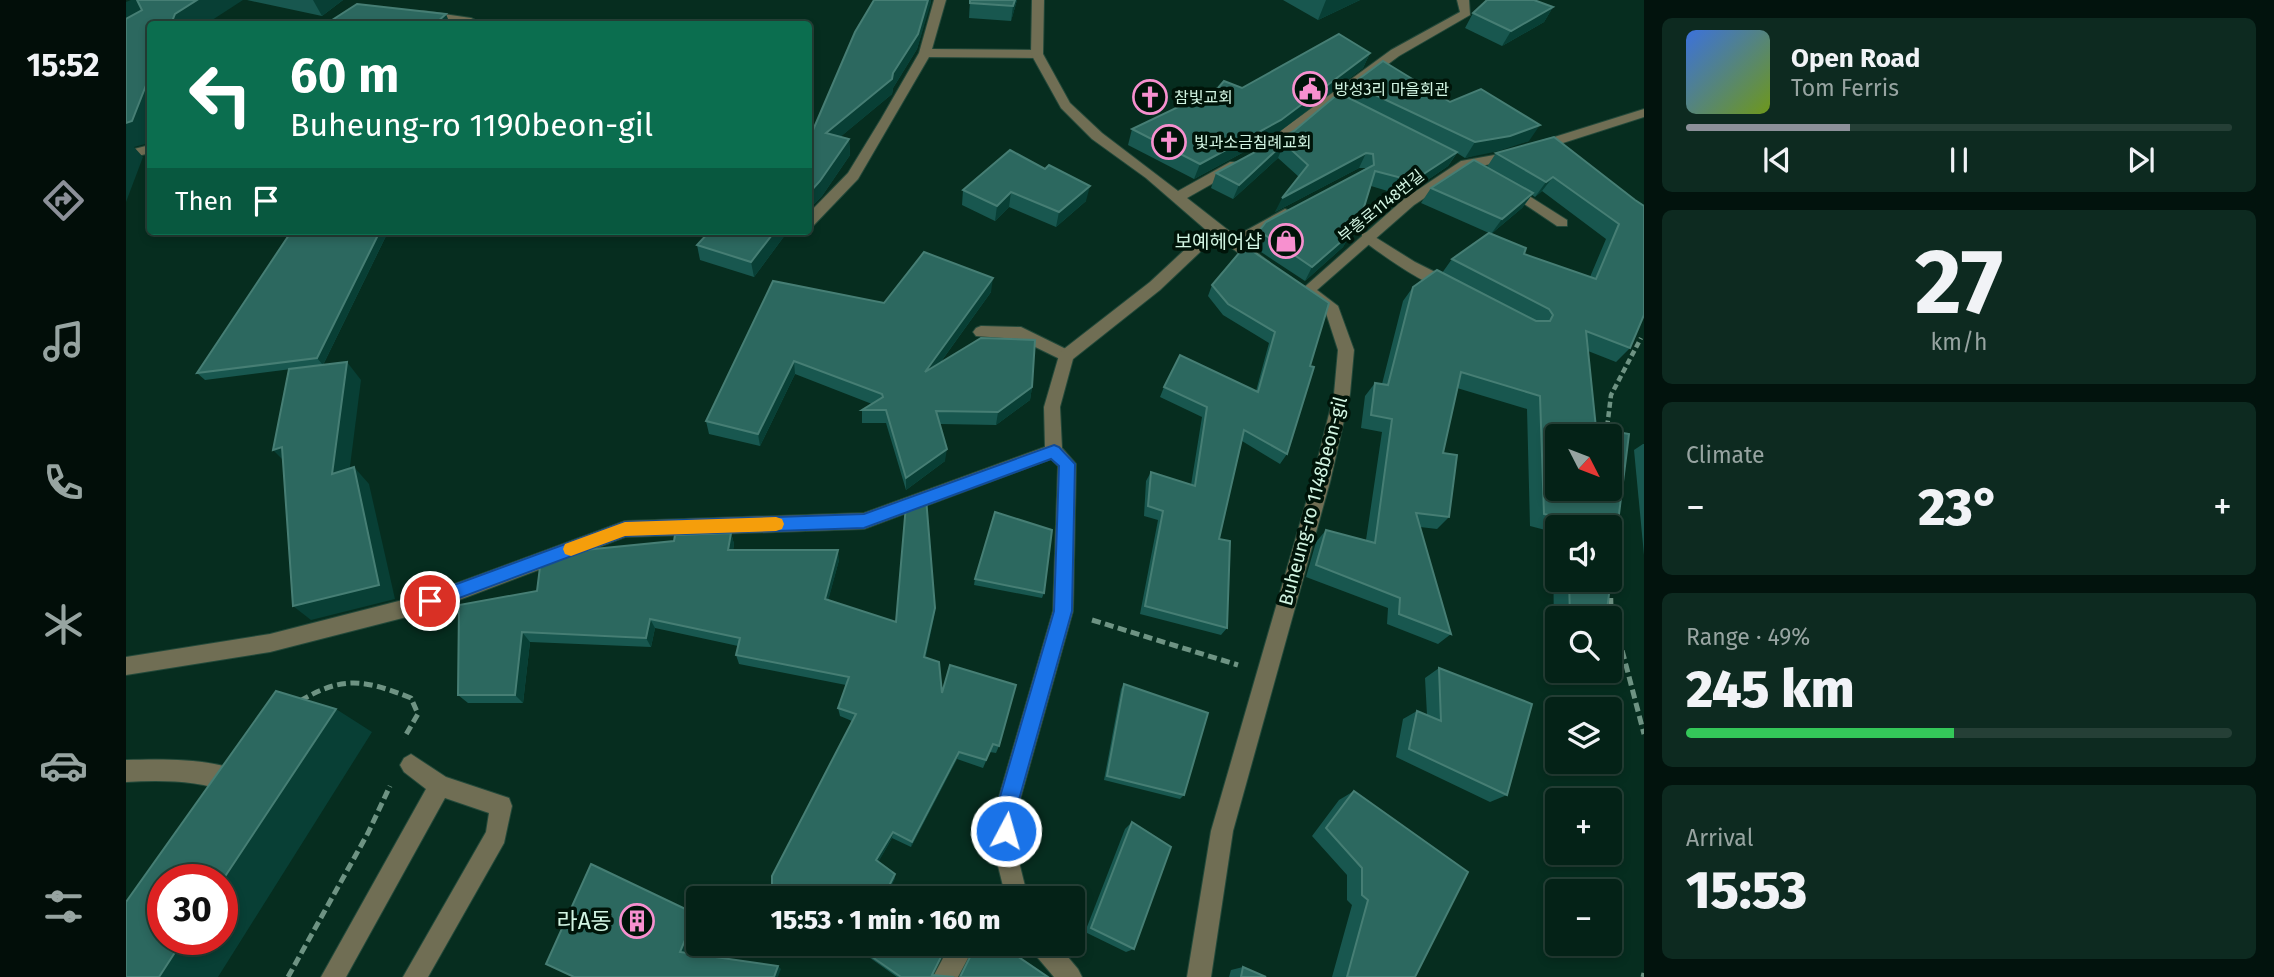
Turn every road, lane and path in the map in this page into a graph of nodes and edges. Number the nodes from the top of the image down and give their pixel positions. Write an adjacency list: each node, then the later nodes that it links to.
1 (940, 0): 8 (street)
2 (1038, 0): 9 (street)
3 (1463, 0): 10 (street)
4 (408, 12): 7 (street)
5 (347, 13): 6 (street)
6 (339, 21)
7 (465, 21)
8 (925, 53): 9 (street); 18 (street)
9 (1037, 54): 16 (street)
10 (1331, 99): 11 (street); 16 (street)
11 (1349, 108)
12 (1644, 113): 15 (street, 부흥로1148번길)
13 (147, 150): 14 (street)
14 (126, 155)
15 (1461, 161): 19 (street); 21 (street, 부흥로1148번길)
16 (1177, 198): 20 (street)
17 (1302, 205): 22 (street)
18 (812, 219)
19 (1562, 223)
20 (1215, 230): 22 (street); 28 (street)
21 (1367, 237): 24 (street, 부흥로1148번길); 25 (street)
22 (1232, 242): 23 (street)
23 (1275, 270)
24 (1302, 287): 34 (street, Buheung-ro 1148beon-gil)
25 (1458, 290)
26 (981, 332): 28 (street)
27 (1641, 338): 29 (path)
28 (1066, 356): 30 (street)
29 (1605, 424)
30 (1054, 451): 32 (street); 33 (street)
31 (1611, 592): 36 (path)
32 (1063, 611): 34 (path); 42 (street)
33 (126, 666)
34 (1265, 674): 50 (street, Buheung-ro 1148beon-gil)
35 (297, 703): 37 (path)
36 (1644, 734)
37 (407, 755): 40 (street)
38 (126, 771): 41 (street)
39 (391, 783): 45 (path)
40 (440, 786): 46 (street); 47 (street)
41 (217, 800)
42 (1014, 886)
43 (957, 956): 48 (street)
44 (1051, 956): 49 (street)
45 (288, 977)
46 (333, 977)
47 (415, 977)
48 (945, 977)
49 (1070, 977)
50 (1199, 977)

